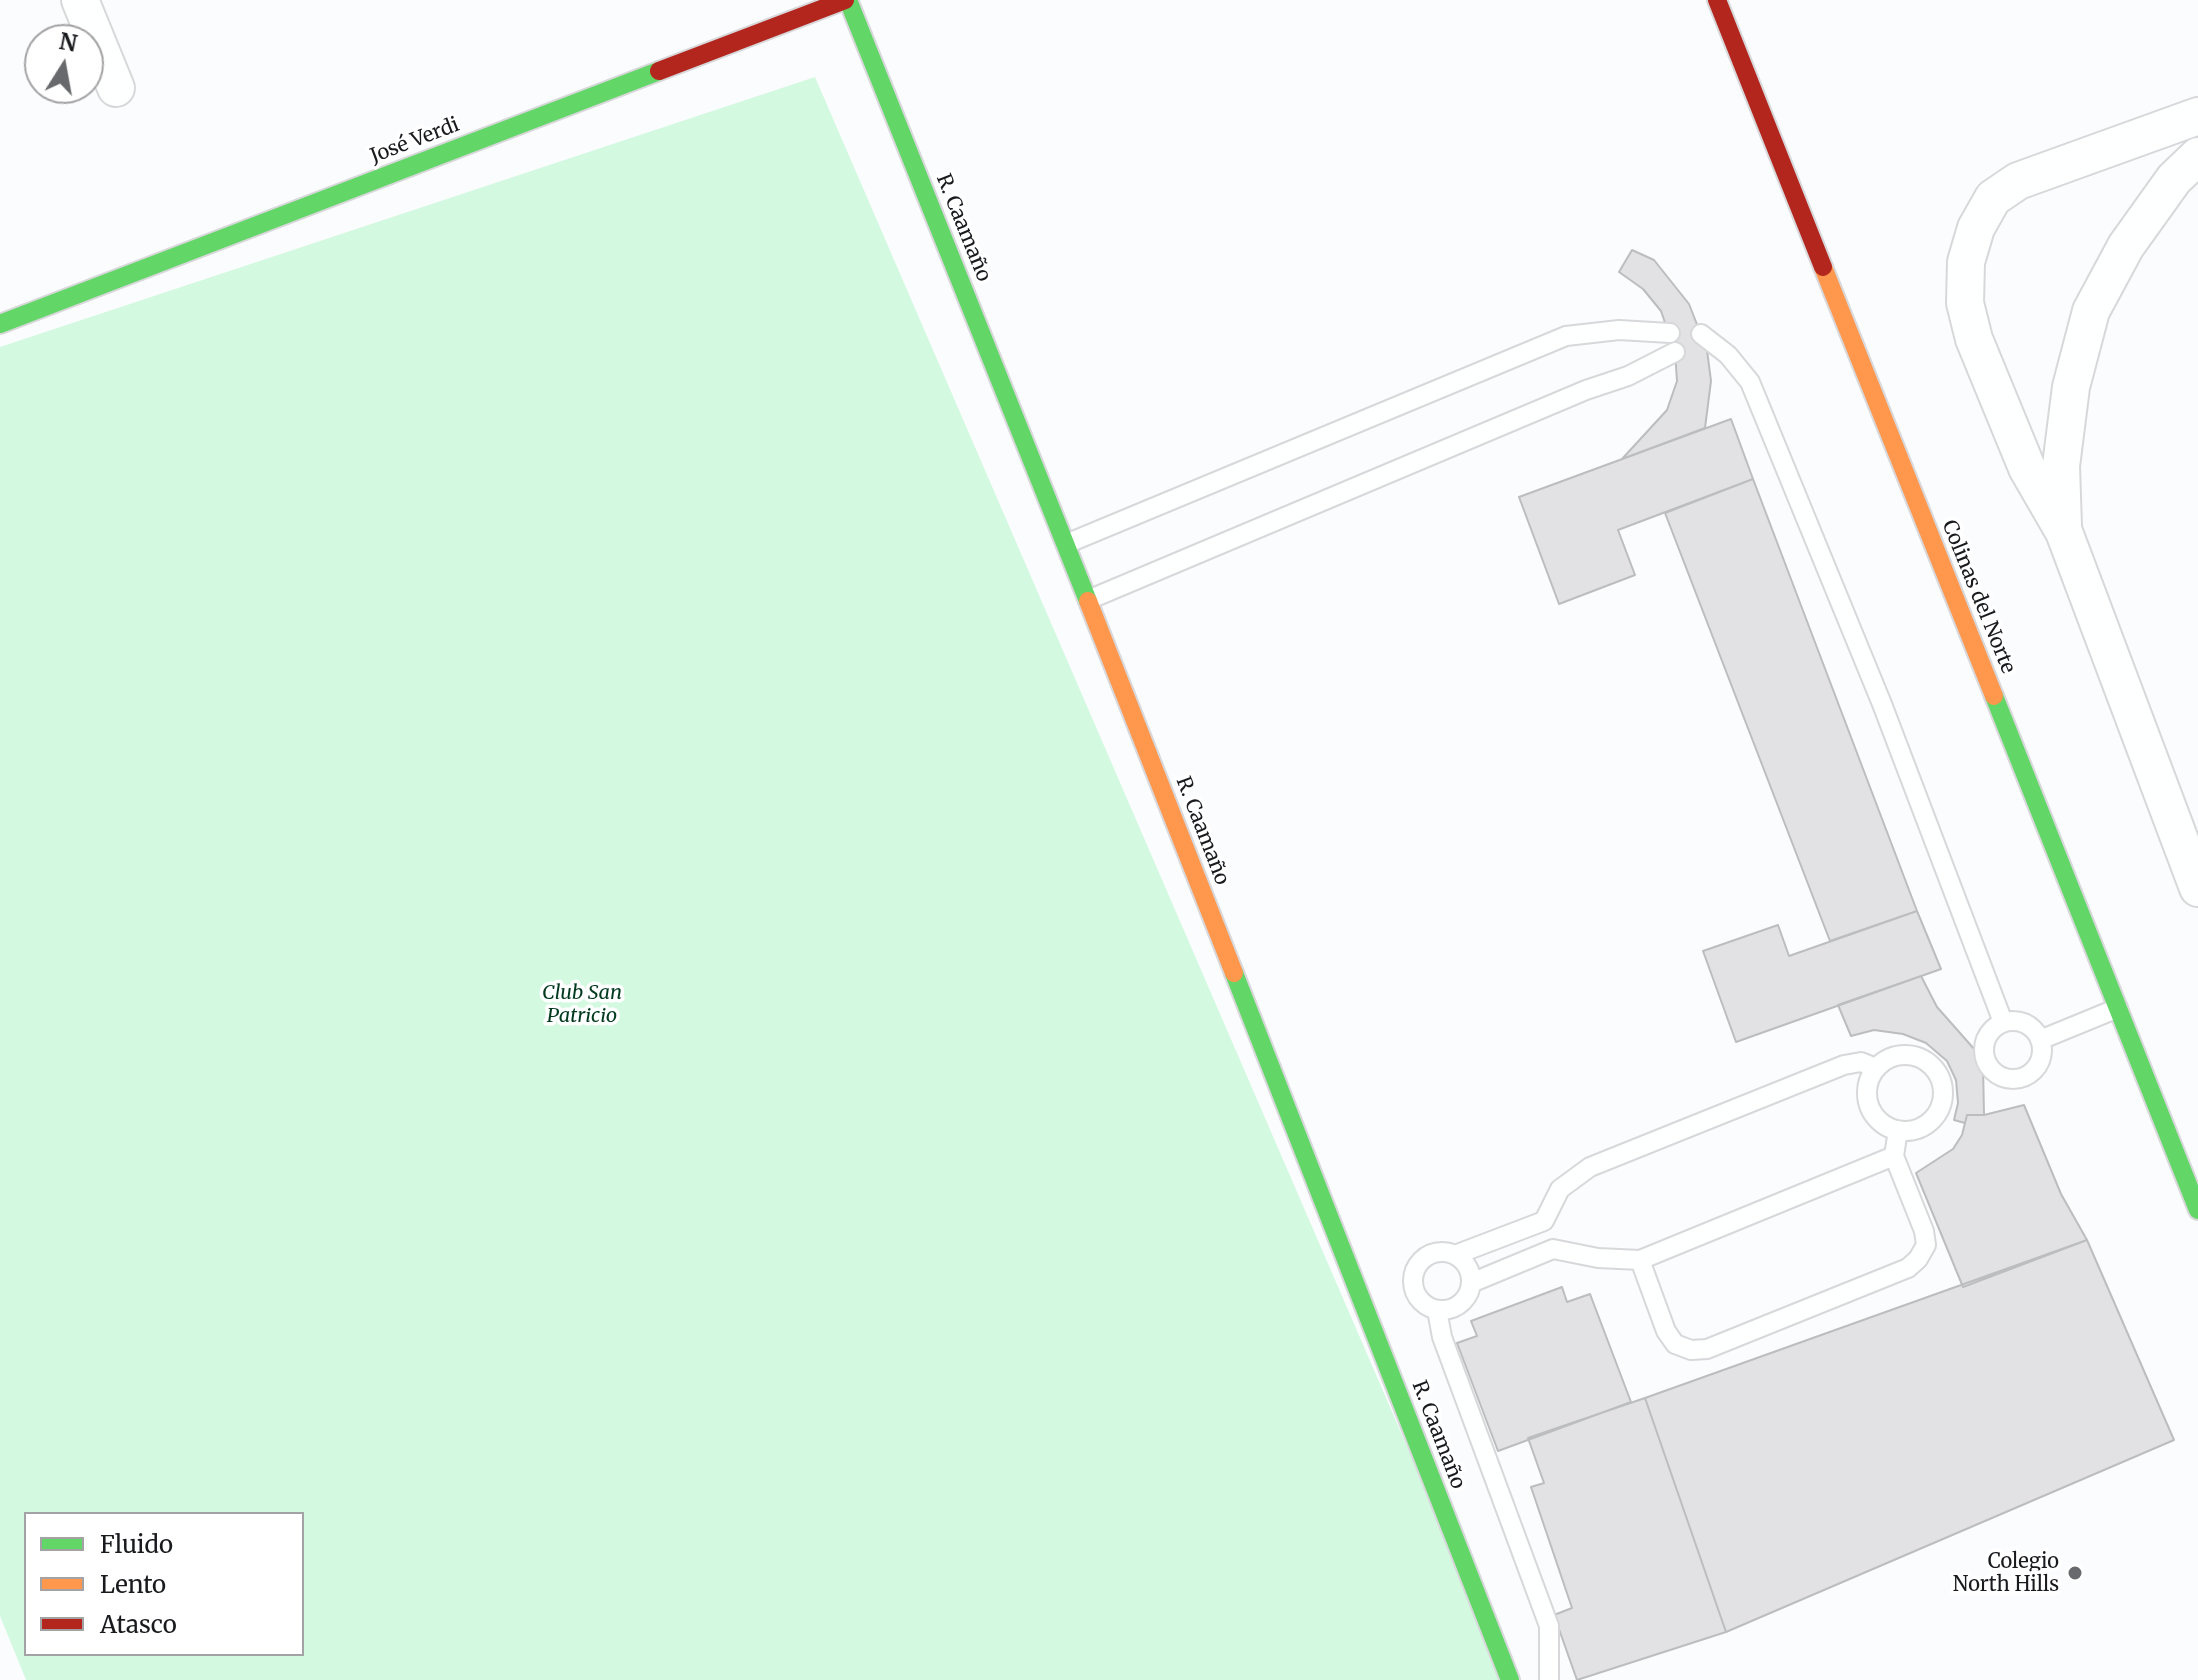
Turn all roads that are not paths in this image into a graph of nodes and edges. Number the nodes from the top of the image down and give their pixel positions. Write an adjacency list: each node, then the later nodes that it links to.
1 (80, 0): 4 (street)
2 (846, 0): 7 (street, José Verdi); 12 (street, R. Caamaño)
3 (1717, 0): 15 (street, Colinas del Norte)
4 (116, 88)
5 (2198, 116): 11 (street)
6 (2198, 156): 11 (street)
7 (0, 324)
8 (1670, 333): 12 (lane)
9 (1704, 342): 16 (lane)
10 (1675, 352): 13 (lane)
11 (2064, 532): 14 (street)
12 (1066, 544): 13 (street, R. Caamaño)
13 (1088, 600): 28 (street, R. Caamaño)
14 (2198, 888)
15 (2118, 1008): 17 (lane); 21 (street, Colinas del Norte)
16 (2003, 1022): 17 (lane); 17 (lane)
17 (2040, 1040)
18 (1876, 1068): 19 (lane); 19 (lane); 22 (lane)
19 (1898, 1130): 20 (lane)
20 (1894, 1156): 25 (lane); 25 (lane)
21 (2198, 1210)
22 (1544, 1221): 23 (lane); 24 (lane)
23 (1553, 1249): 25 (lane); 26 (lane)
24 (1455, 1255): 26 (lane); 27 (lane)
25 (1640, 1260)
26 (1471, 1283): 27 (lane)
27 (1437, 1310): 29 (lane)
28 (1510, 1680)
29 (1549, 1680)

